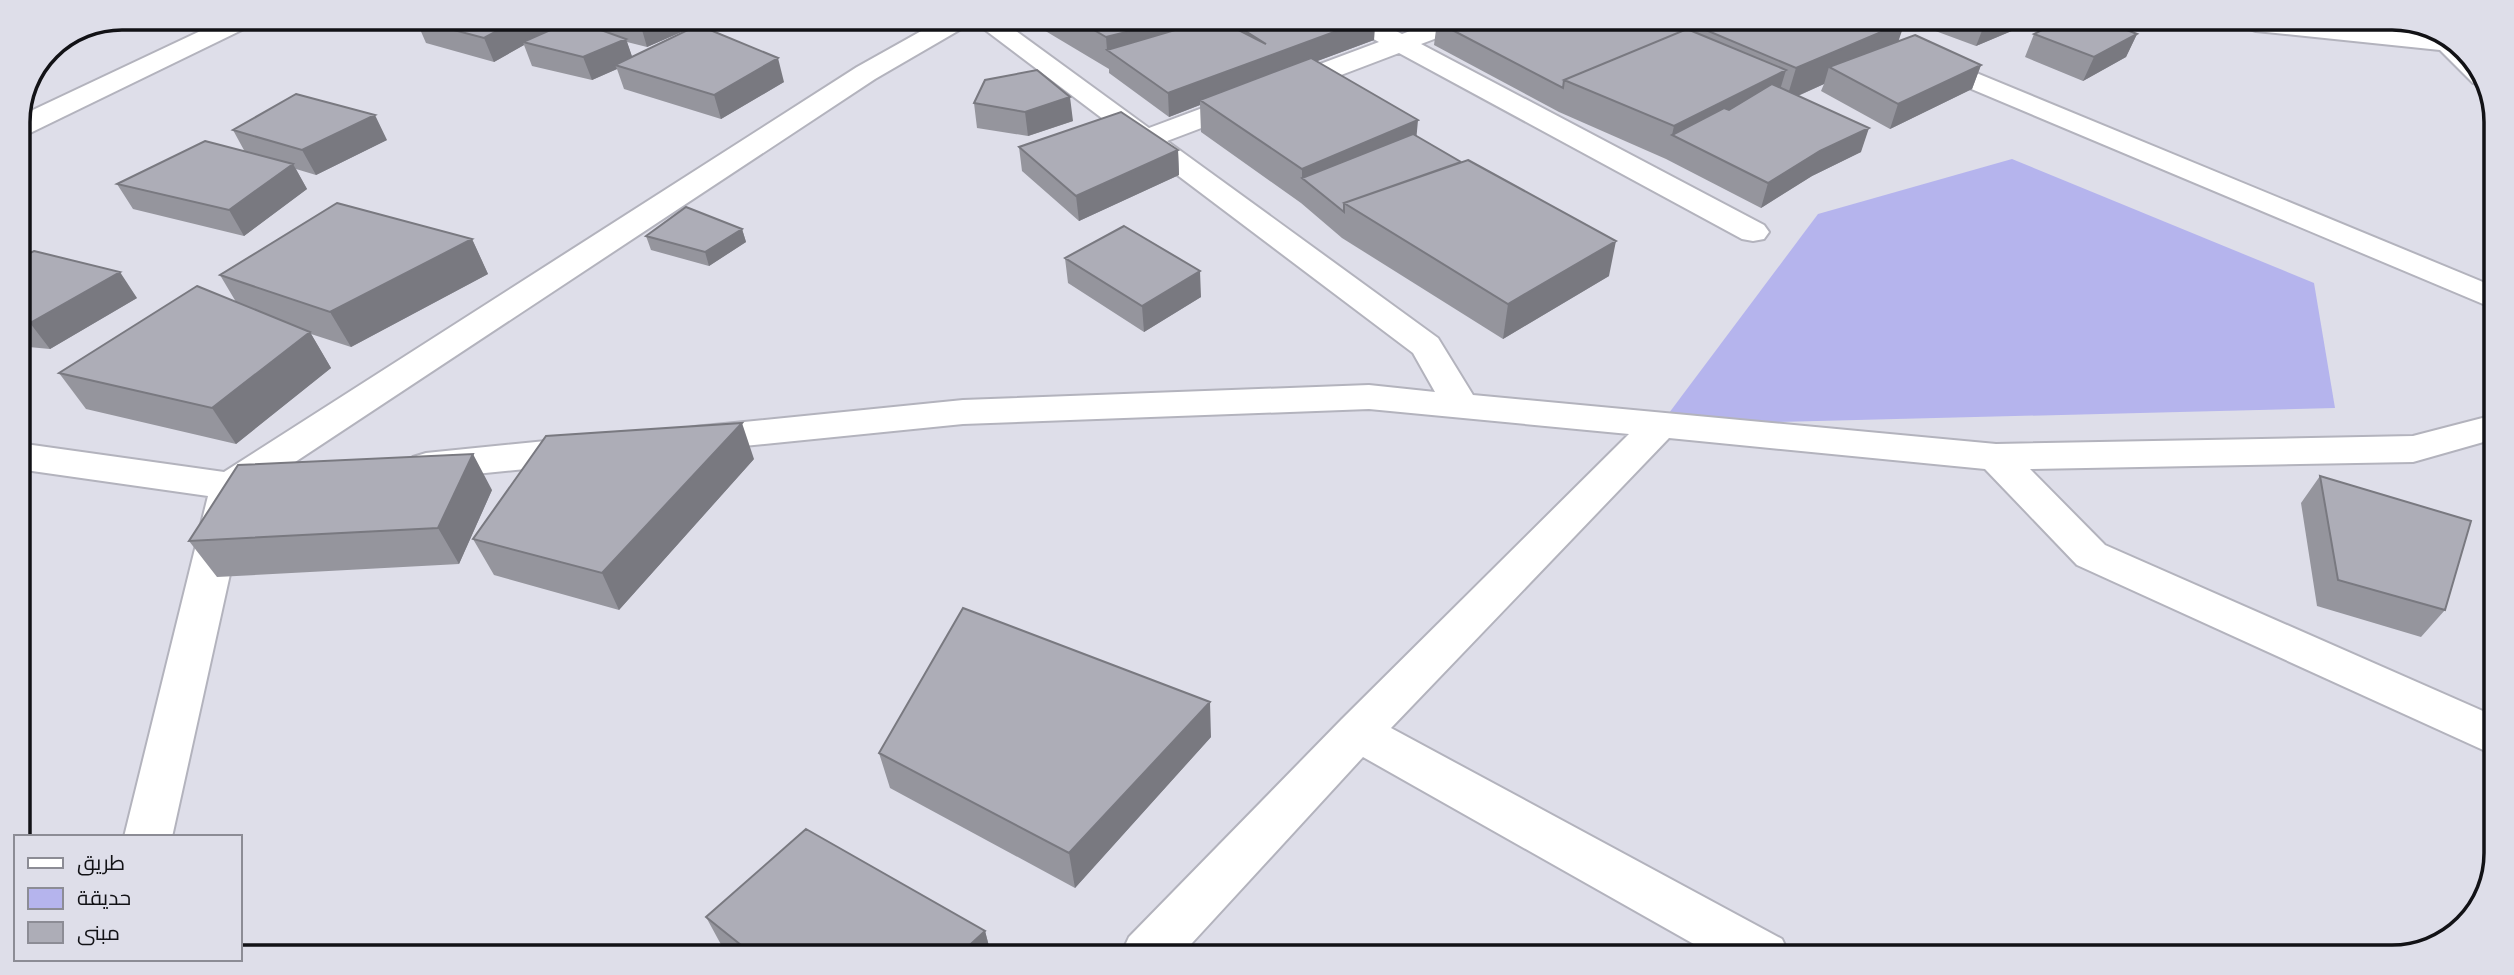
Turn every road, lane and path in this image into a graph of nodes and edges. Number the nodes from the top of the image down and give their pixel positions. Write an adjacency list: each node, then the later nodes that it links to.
1 (222, 30): 10 (street)
2 (941, 30): 23 (street)
3 (999, 30): 11 (street)
4 (1376, 30): 8 (street)
5 (1435, 30): 8 (street)
6 (2372, 30): 7 (street)
7 (2410, 32)
8 (1400, 43): 11 (street); 12 (street)
9 (1900, 49): 13 (street)
10 (30, 122)
11 (1146, 139): 14 (street)
12 (1753, 232)
13 (2484, 294)
14 (1462, 406): 15 (street); 17 (street)
15 (1660, 425): 19 (street); 25 (street)
16 (2484, 430): 19 (street)
17 (659, 443)
18 (617, 447): 21 (street)
19 (1996, 457): 24 (street)
20 (30, 458): 23 (street)
21 (396, 469)
22 (313, 478): 23 (street)
23 (230, 486): 26 (street)
24 (2484, 731)
25 (1359, 732): 27 (street); 28 (street)
26 (148, 835)
27 (1156, 945)
28 (1745, 945)

